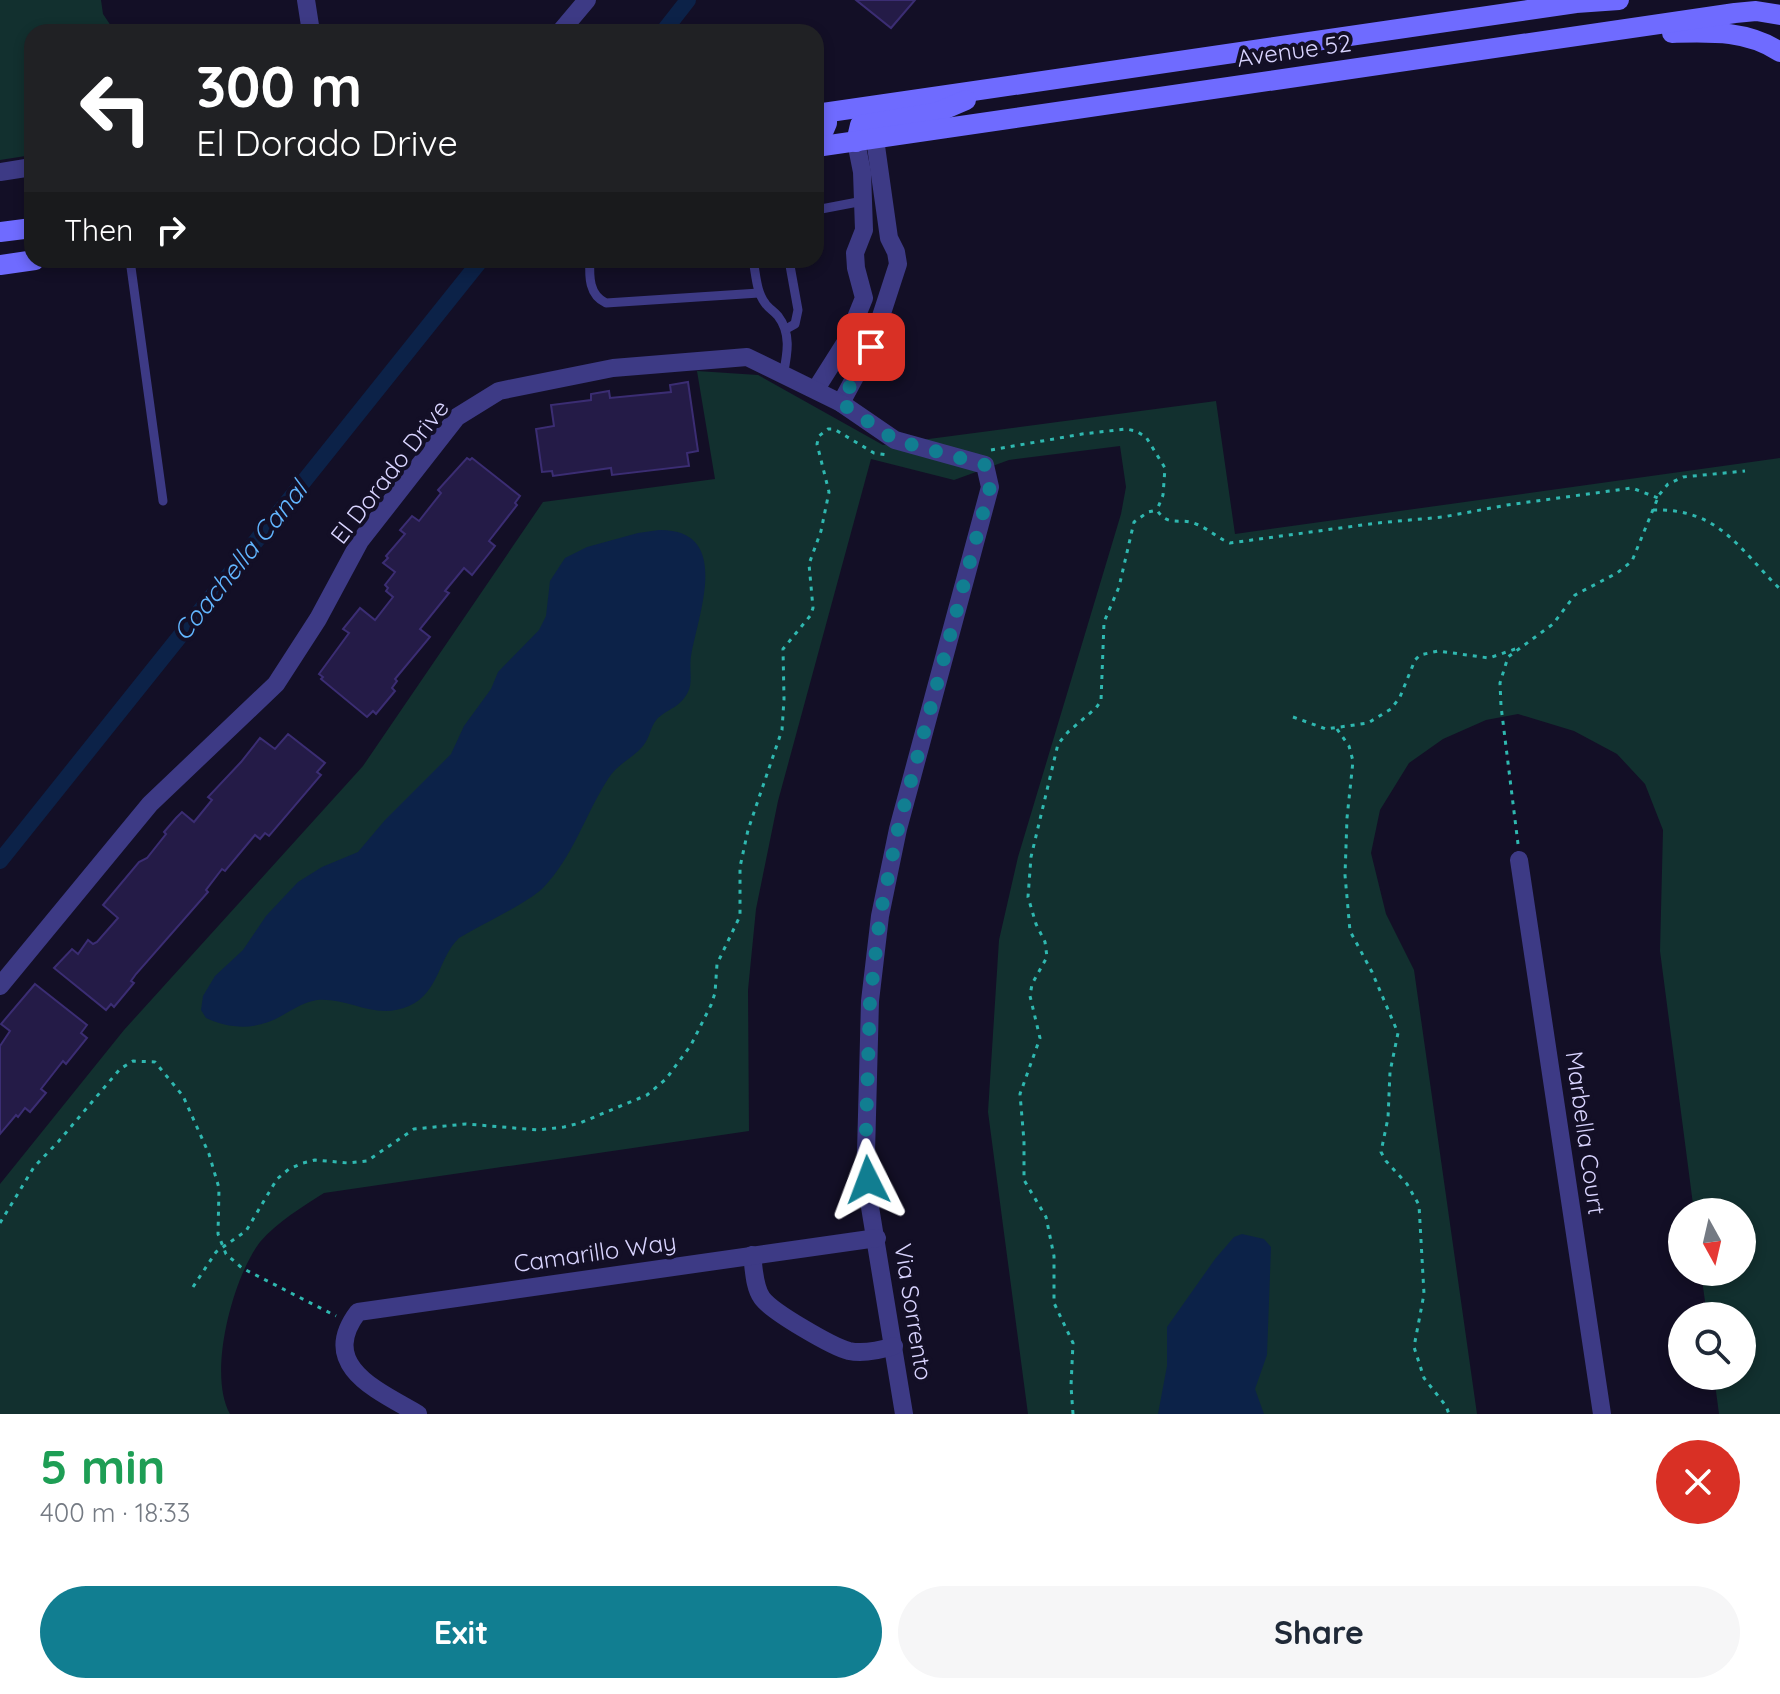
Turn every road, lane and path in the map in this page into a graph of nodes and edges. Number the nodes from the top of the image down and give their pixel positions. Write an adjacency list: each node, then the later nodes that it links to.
1 (306, 0): 6 (street)
2 (587, 0): 7 (street)
3 (1619, 0): 4 (main road, Avenue 52)
4 (1581, 1): 9 (main road, Avenue 52)
5 (1780, 15): 8 (main road, Avenue 52)
6 (310, 24)
7 (567, 24)
8 (1582, 35): 10 (main road); 12 (main road, Avenue 52)
9 (1327, 40): 11 (main road, Avenue 52); 12 (main road)
10 (1780, 52)
11 (991, 89): 13 (main road, Avenue 52); 14 (main road)
12 (1196, 91): 14 (main road, Avenue 52)
13 (824, 114)
14 (866, 140): 15 (main road, Avenue 52); 18 (street); 29 (street)
15 (824, 146)
16 (24, 168): 17 (street)
17 (0, 172)
18 (863, 201): 19 (lane); 28 (street)
19 (824, 208)
20 (24, 229): 21 (main road)
21 (0, 232)
22 (24, 262): 23 (main road)
23 (0, 265)
24 (131, 268): 39 (lane)
25 (591, 268): 30 (lane)
26 (754, 268): 30 (lane)
27 (790, 268): 31 (lane)
28 (860, 278): 29 (street); 33 (street)
29 (891, 280): 34 (street)
30 (759, 293): 31 (lane)
31 (786, 329): 32 (lane)
32 (783, 376): 33 (street, El Dorado Drive); 47 (street, El Dorado Drive)
33 (816, 389): 34 (street, El Dorado Drive)
34 (841, 403): 36 (street, El Dorado Drive)
35 (892, 455): 50 (path)
36 (982, 458): 40 (path); 49 (street, Via Sorrento)
37 (1745, 471): 38 (path)
38 (1658, 498): 40 (path); 41 (path)
39 (163, 501)
40 (1157, 510): 57 (path)
41 (1653, 510): 42 (path); 43 (path)
42 (1780, 589)
43 (1525, 645): 45 (path); 46 (path)
44 (1293, 717): 45 (path)
45 (1337, 729): 58 (path)
46 (1519, 860): 59 (street, Marbella Court)
47 (0, 986)
48 (0, 1223): 50 (path)
49 (877, 1238): 51 (street, Camarillo Way); 54 (street, Via Sorrento)
50 (222, 1247): 52 (path); 53 (path)
51 (752, 1255): 53 (street, Camarillo Way); 54 (street)
52 (193, 1287)
53 (349, 1323): 55 (street)
54 (894, 1346): 56 (street, Via Sorrento)
55 (418, 1414)
56 (904, 1414)
57 (1073, 1414)
58 (1449, 1414)
59 (1602, 1414)

